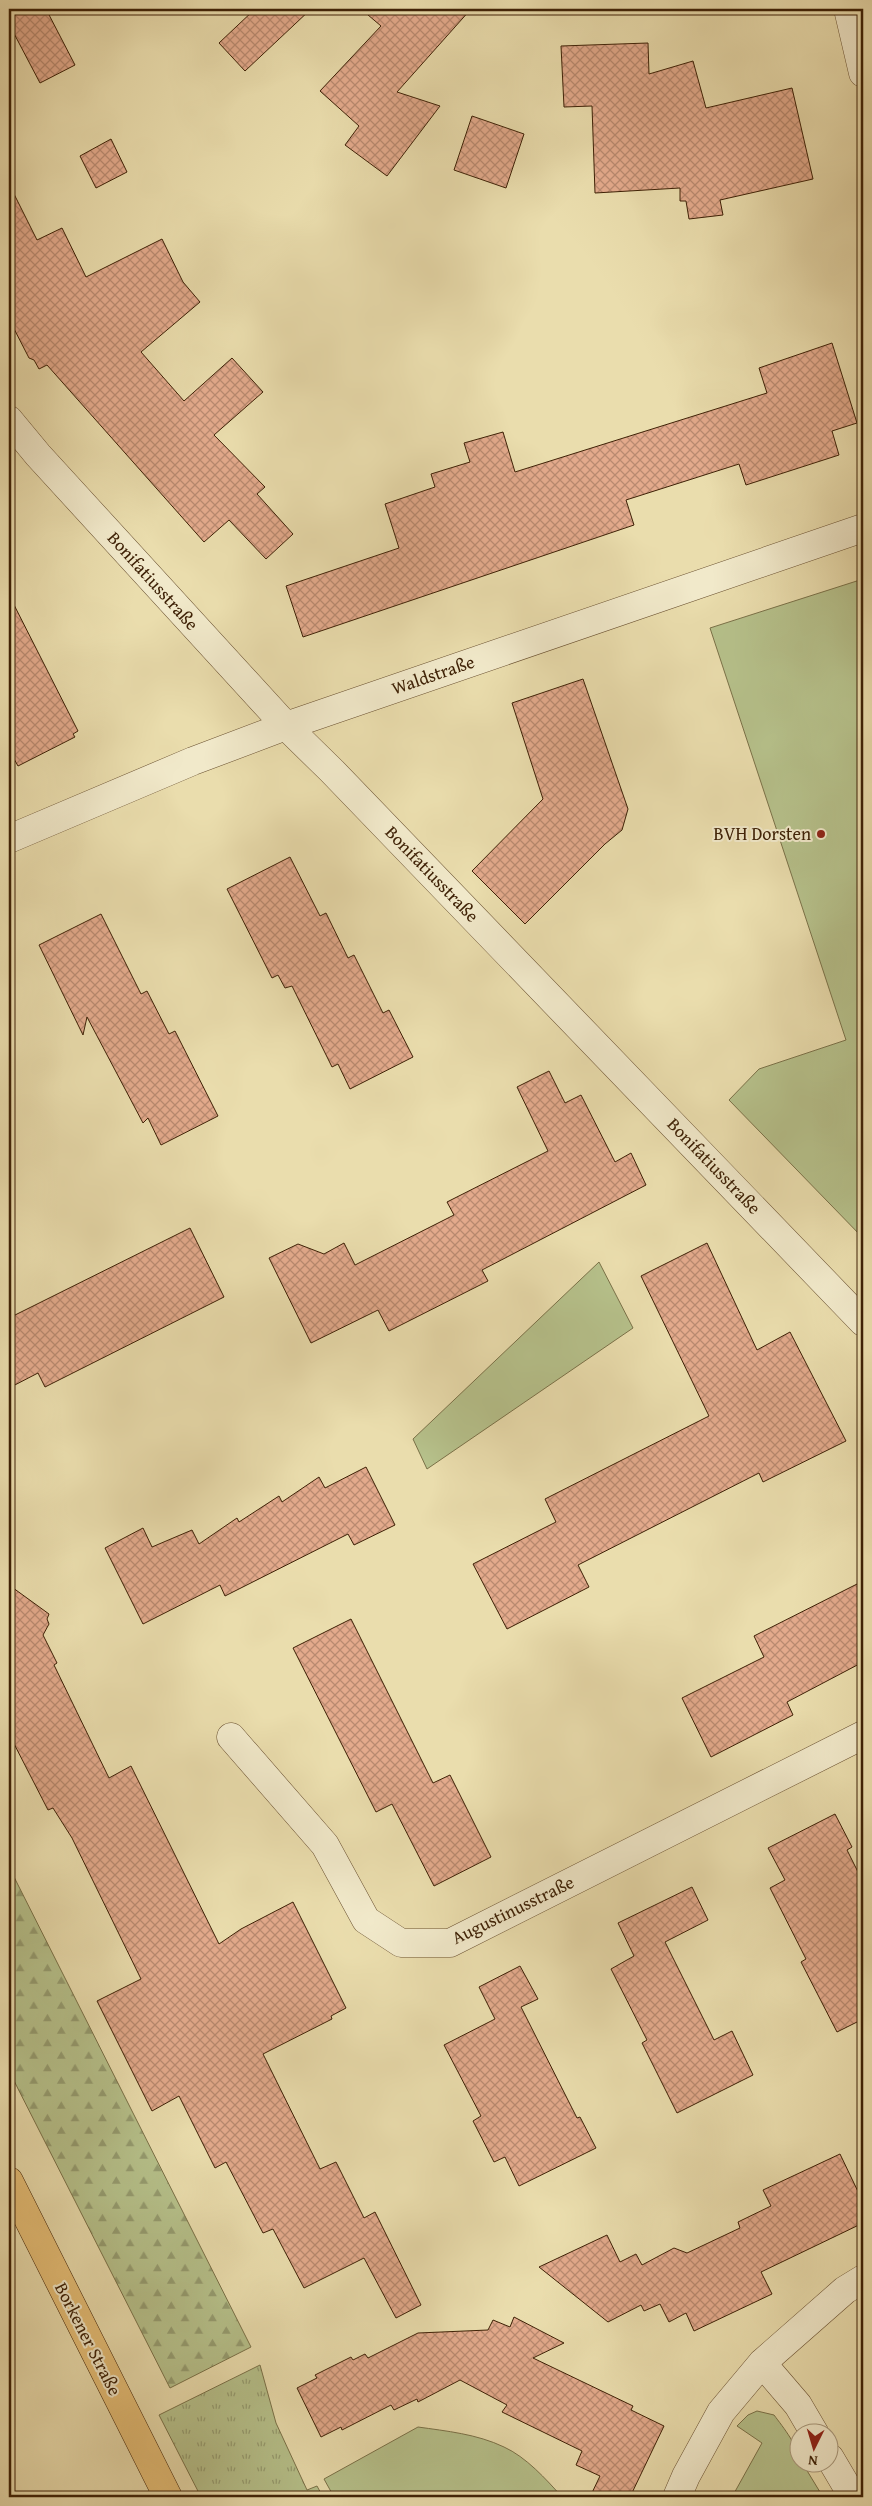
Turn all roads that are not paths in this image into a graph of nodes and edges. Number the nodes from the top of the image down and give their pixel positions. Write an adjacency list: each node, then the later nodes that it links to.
1 (848, 9): 2 (street)
2 (863, 73)
3 (9, 420): 5 (street, Bonifatiusstraße)
4 (863, 528): 5 (street, Waldstraße)
5 (286, 726): 6 (street, Waldstraße); 7 (street, Bonifatiusstraße)
6 (9, 839)
7 (863, 1322)
8 (863, 1735): 9 (street, Augustinusstraße)
9 (231, 1737)
10 (9, 2181): 15 (main road, Borkener Straße)
11 (863, 2280): 12 (street)
12 (762, 2363): 13 (street); 16 (street)
13 (809, 2424)
14 (839, 2474): 17 (street)
15 (168, 2497)
16 (677, 2497)
17 (853, 2497)

